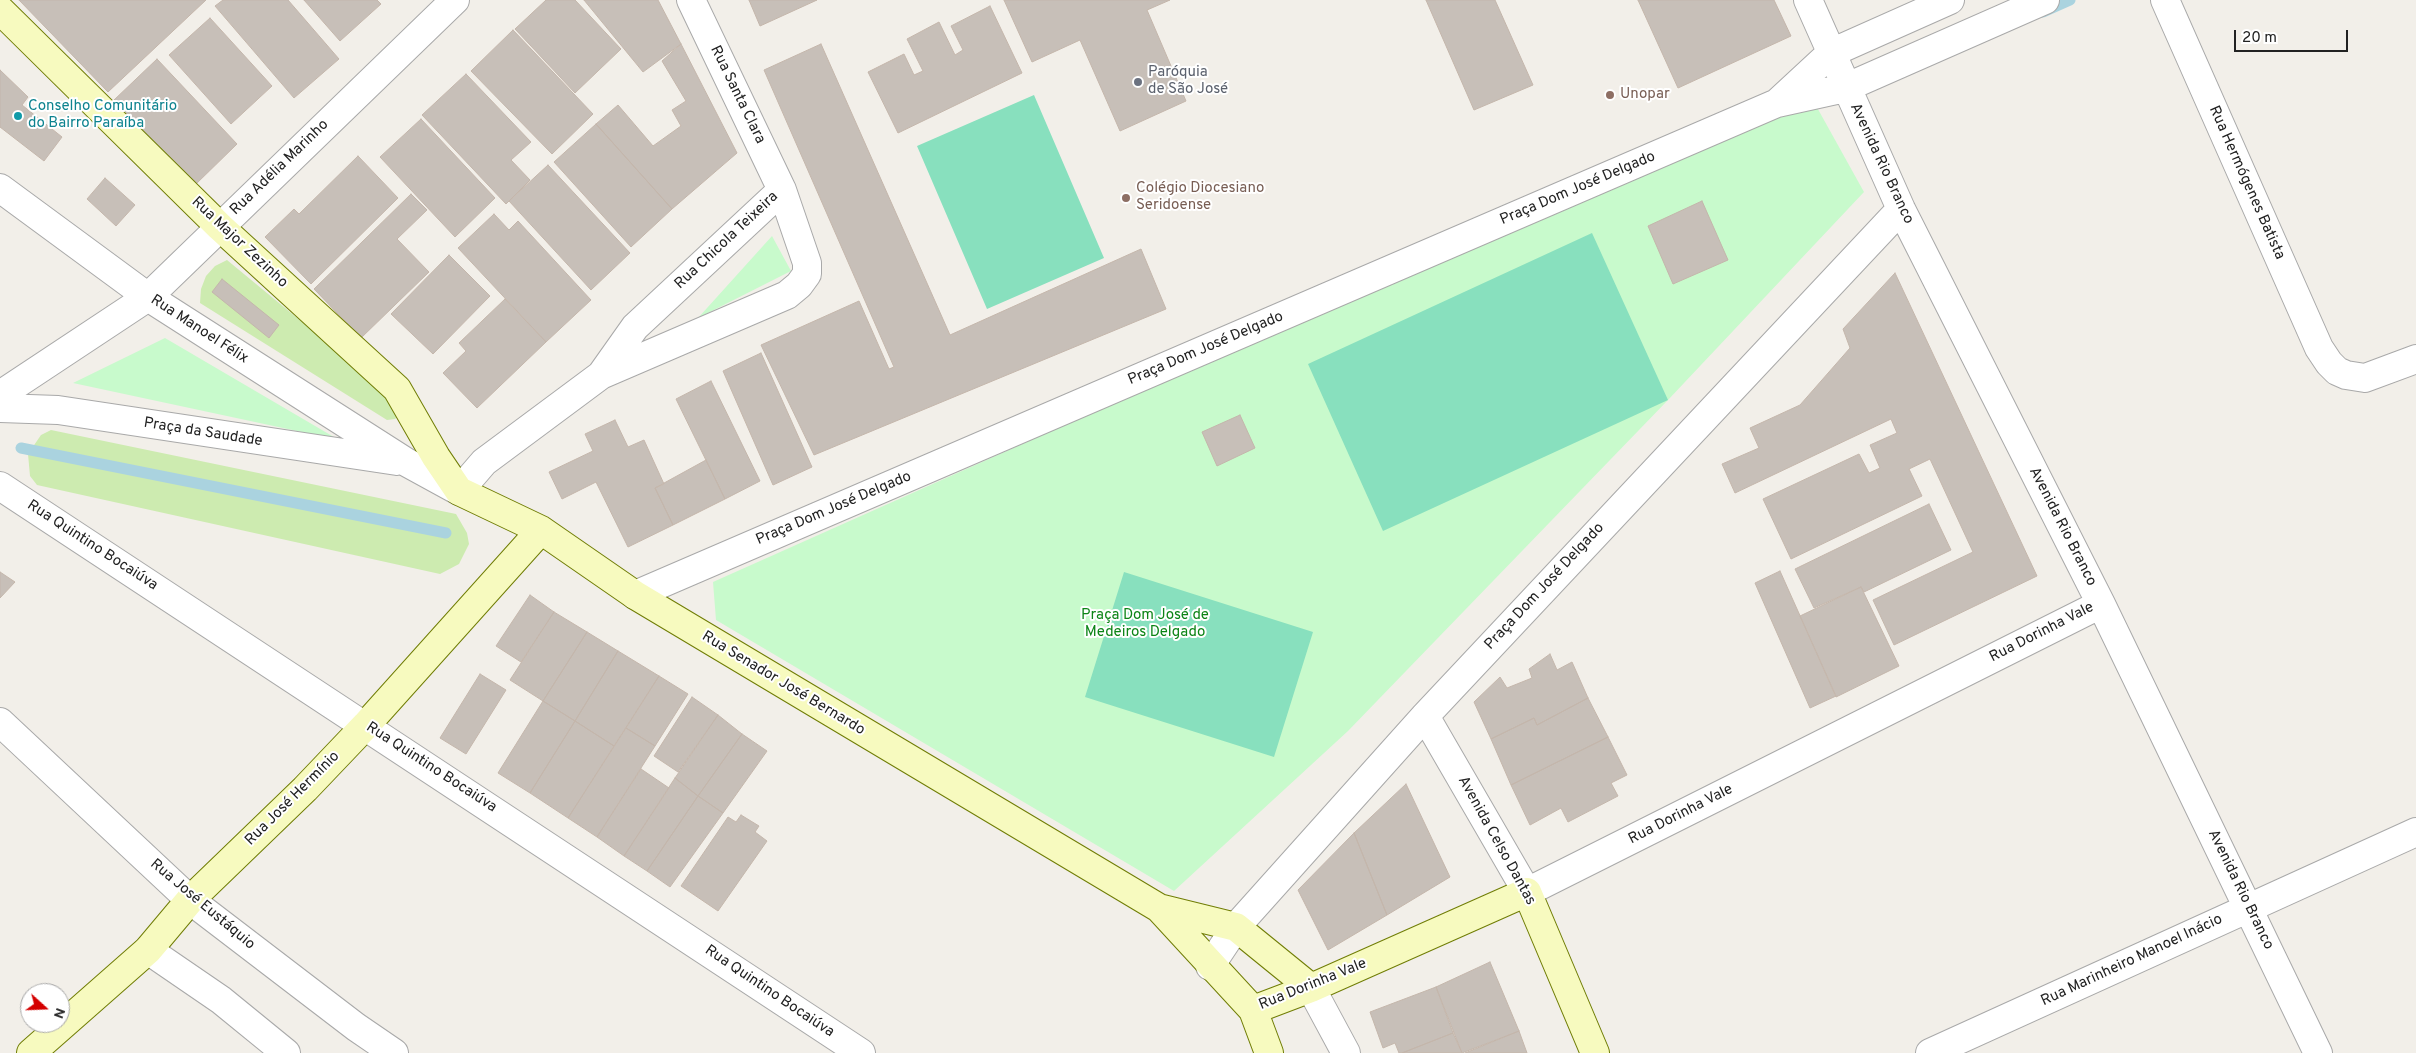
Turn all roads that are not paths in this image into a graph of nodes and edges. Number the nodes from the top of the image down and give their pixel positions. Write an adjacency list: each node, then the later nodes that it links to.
1 (455, 0): 14 (street, Rua Adélia Marinho)
2 (691, 0): 12 (street, Rua Santa Clara)
3 (1808, 0): 8 (street, Avenida Rio Branco)
4 (1950, 0): 8 (street, Praça Dom José Delgado)
5 (2165, 0): 16 (street, Rua Hermógenes Batista)
6 (2032, 3): 9 (street, Praça Dom José Delgado)
7 (0, 10): 14 (street, Rua Major Zezinho)
8 (1831, 53): 9 (street, Avenida Rio Branco); 10 (street, Praça Dom José Delgado)
9 (1845, 88): 10 (street, Praça Dom José Delgado); 13 (street, Avenida Rio Branco)
10 (1777, 103): 24 (street, Praça Dom José Delgado)
11 (0, 188): 15 (street, Rua Manoel Félix)
12 (782, 190): 17 (street, Rua Chicola Teixeira); 17 (street, Rua Chicola Teixeira)
13 (1901, 209): 25 (street, Avenida Rio Branco); 26 (street, Praça Dom José Delgado)
14 (220, 226): 15 (street, Rua Adélia Marinho); 22 (street, Rua Major Zezinho)
15 (148, 297): 18 (street, Rua Adélia Marinho); 20 (street, Rua Manoel Félix)
16 (2416, 359)
17 (601, 375): 22 (street, Rua Chicola Teixeira)
18 (0, 395)
19 (0, 408): 20 (street, Praça da Saudade)
20 (406, 462): 22 (street, Rua Senador José Bernardo)
21 (0, 486): 28 (street, Rua Quintino Bocaiúva)
22 (459, 491): 23 (street, Rua Senador José Bernardo)
23 (541, 530): 24 (street, Rua Senador José Bernardo); 28 (street, Rua José Hermínio)
24 (635, 595): 32 (street, Rua Senador José Bernardo)
25 (2101, 604): 30 (street, Rua Dorinha Vale); 33 (street, Avenida Rio Branco)
26 (1424, 716): 30 (street, Avenida Celso Dantas); 34 (street, Praça Dom José Delgado)
27 (0, 722): 31 (street, Rua José Eustáquio)
28 (366, 726): 31 (street, Rua José Hermínio); 43 (street, Rua Quintino Bocaiúva)
29 (2416, 832): 33 (street, Rua Marinheiro Manoel Inácio)
30 (1527, 892): 37 (street, Rua Dorinha Vale); 46 (street, Avenida Celso Dantas)
31 (190, 900): 35 (street, Rua José Hermínio); 39 (street, Rua José Eustáquio)
32 (1159, 908): 34 (street, Rua Senador José Bernardo); 36 (street, Rua Senador José Bernardo)
33 (2249, 908): 47 (street, Rua Marinheiro Manoel Inácio); 48 (street, Avenida Rio Branco)
34 (1236, 927): 36 (street, Praça Dom José Delgado); 37 (street, Rua Senador José Bernardo)
35 (148, 950): 40 (street, Rua José Hermínio); 41 (street)
36 (1210, 966): 38 (street, Rua Senador José Bernardo)
37 (1311, 988): 38 (street, Rua Dorinha Vale); 45 (street, Rua Senador José Bernardo)
38 (1253, 1010): 44 (street, Rua Senador José Bernardo)
39 (358, 1040): 42 (street, Rua José Eustáquio)
40 (30, 1053)
41 (286, 1053)
42 (394, 1053)
43 (861, 1053)
44 (1269, 1053)
45 (1346, 1053)
46 (1595, 1053)
47 (1930, 1053)
48 (2318, 1053)

